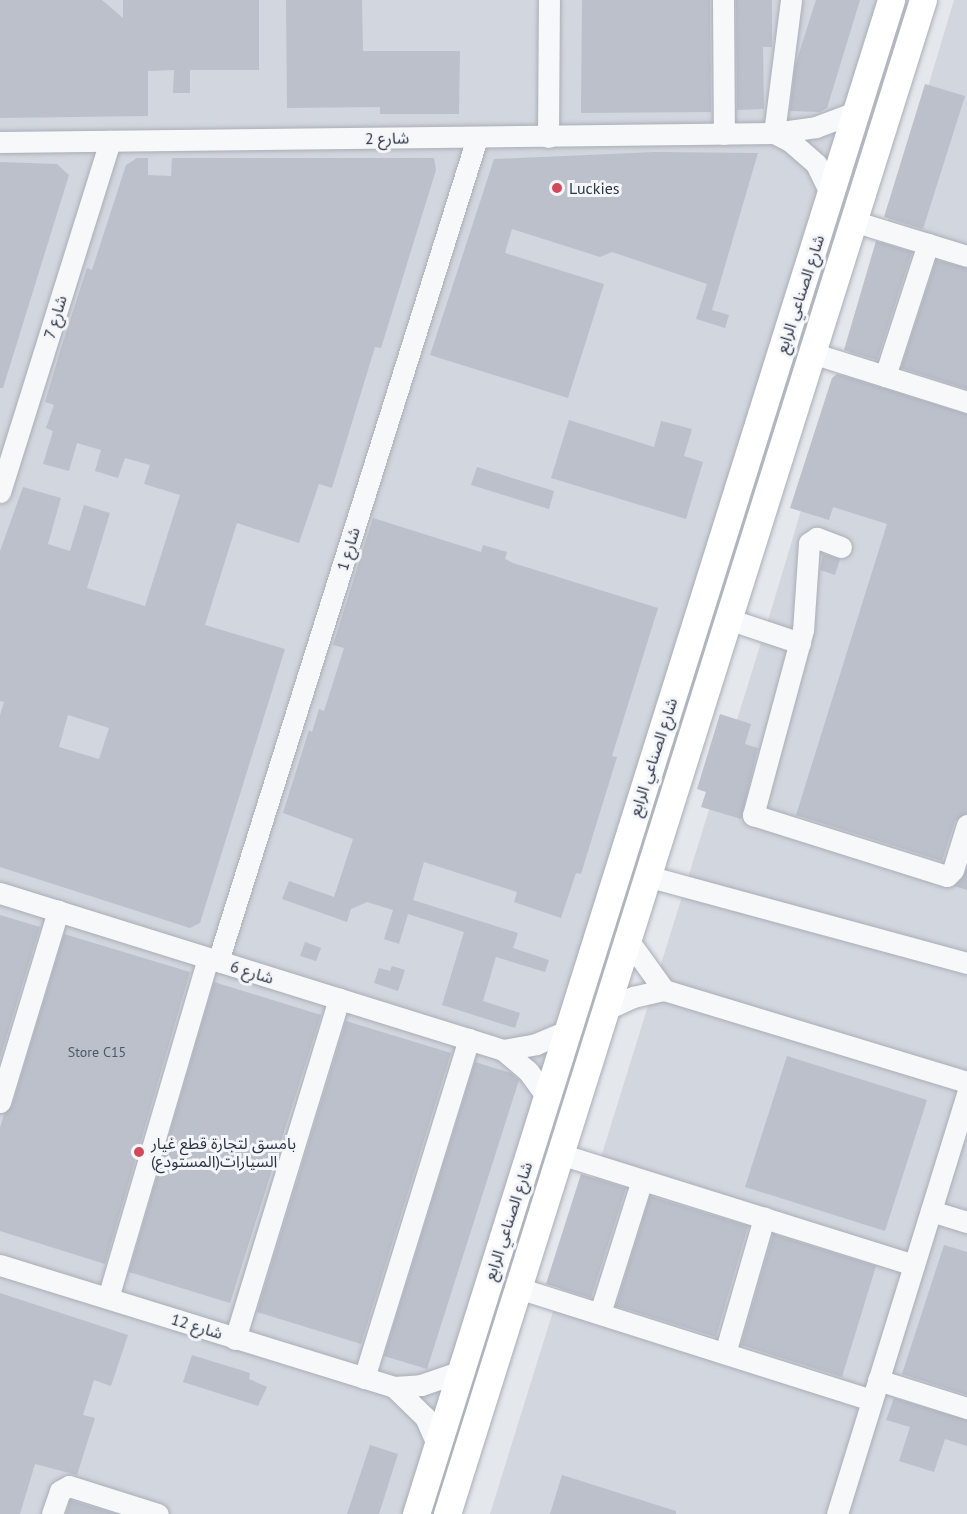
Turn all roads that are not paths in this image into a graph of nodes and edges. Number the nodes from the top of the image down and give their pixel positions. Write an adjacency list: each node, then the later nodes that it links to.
1 (549, 0): 9 (street)
2 (723, 0): 8 (street)
3 (791, 0): 7 (street)
4 (891, 0): 6 (main road, شارع الصناعي الرابع)
5 (923, 0): 14 (main road, شارع الصناعي الرابع)
6 (855, 112): 7 (street, شارع 2); 13 (main road, شارع الصناعي الرابع)
7 (774, 133): 8 (street, شارع 2); 13 (street)
8 (724, 134): 9 (street, شارع 2)
9 (548, 136): 10 (street, شارع 2)
10 (477, 138): 11 (street, شارع 2); 30 (street, شارع 1)
11 (110, 141): 12 (street, شارع 2); 20 (street, شارع 7)
12 (0, 142)
13 (831, 195): 35 (main road, شارع الصناعي الرابع)
14 (853, 221): 15 (street); 17 (main road, شارع الصناعي الرابع)
15 (928, 244): 16 (street); 18 (street)
16 (967, 256)
17 (812, 353): 18 (street); 22 (main road, شارع الصناعي الرابع)
18 (885, 376): 19 (street)
19 (967, 402)
20 (0, 492)
21 (841, 547): 23 (street)
22 (728, 619): 23 (street); 26 (main road, شارع الصناعي الرابع)
23 (800, 643): 25 (street)
24 (967, 825): 25 (street)
25 (962, 857)
26 (647, 876): 29 (main road, شارع الصناعي الرابع); 31 (street)
27 (0, 893): 28 (street, شارع 6)
28 (58, 911): 30 (street, شارع 6); 41 (street)
29 (628, 940): 32 (street); 34 (main road, شارع الصناعي الرابع)
30 (213, 960): 33 (street, شارع 6); 50 (street, شارع 1)
31 (967, 963)
32 (664, 990): 34 (street); 38 (street)
33 (339, 999): 36 (street, شارع 6); 52 (street)
34 (605, 1010): 42 (main road, شارع الصناعي الرابع)
35 (566, 1031): 37 (street, شارع 6); 40 (main road, شارع الصناعي الرابع)
36 (469, 1039): 37 (street, شارع 6); 55 (street)
37 (504, 1050): 40 (street, شارع 6)
38 (967, 1083)
39 (967, 1093): 44 (street)
40 (547, 1097): 54 (main road, شارع الصناعي الرابع)
41 (0, 1102)
42 (560, 1154): 43 (street); 49 (main road, شارع الصناعي الرابع)
43 (642, 1180): 45 (street); 51 (street)
44 (931, 1211): 46 (street); 48 (street)
45 (764, 1218): 48 (street); 53 (street)
46 (967, 1222)
47 (0, 1265): 50 (street, شارع 12)
48 (914, 1265): 57 (street)
49 (518, 1288): 51 (street); 63 (main road, شارع الصناعي الرابع)
50 (108, 1298): 52 (street, شارع 12)
51 (600, 1313): 53 (street)
52 (235, 1338): 55 (street, شارع 12)
53 (725, 1353): 57 (street)
54 (459, 1372): 56 (street, شارع 12); 59 (main road, شارع الصناعي الرابع)
55 (364, 1378): 56 (street, شارع 12)
56 (394, 1387): 59 (street, شارع 12)
57 (875, 1390): 58 (street); 64 (street)
58 (967, 1408)
59 (437, 1444): 62 (main road, شارع الصناعي الرابع)
60 (52, 1514): 61 (street)
61 (158, 1514)
62 (416, 1514)
63 (447, 1514)
64 (837, 1514)

